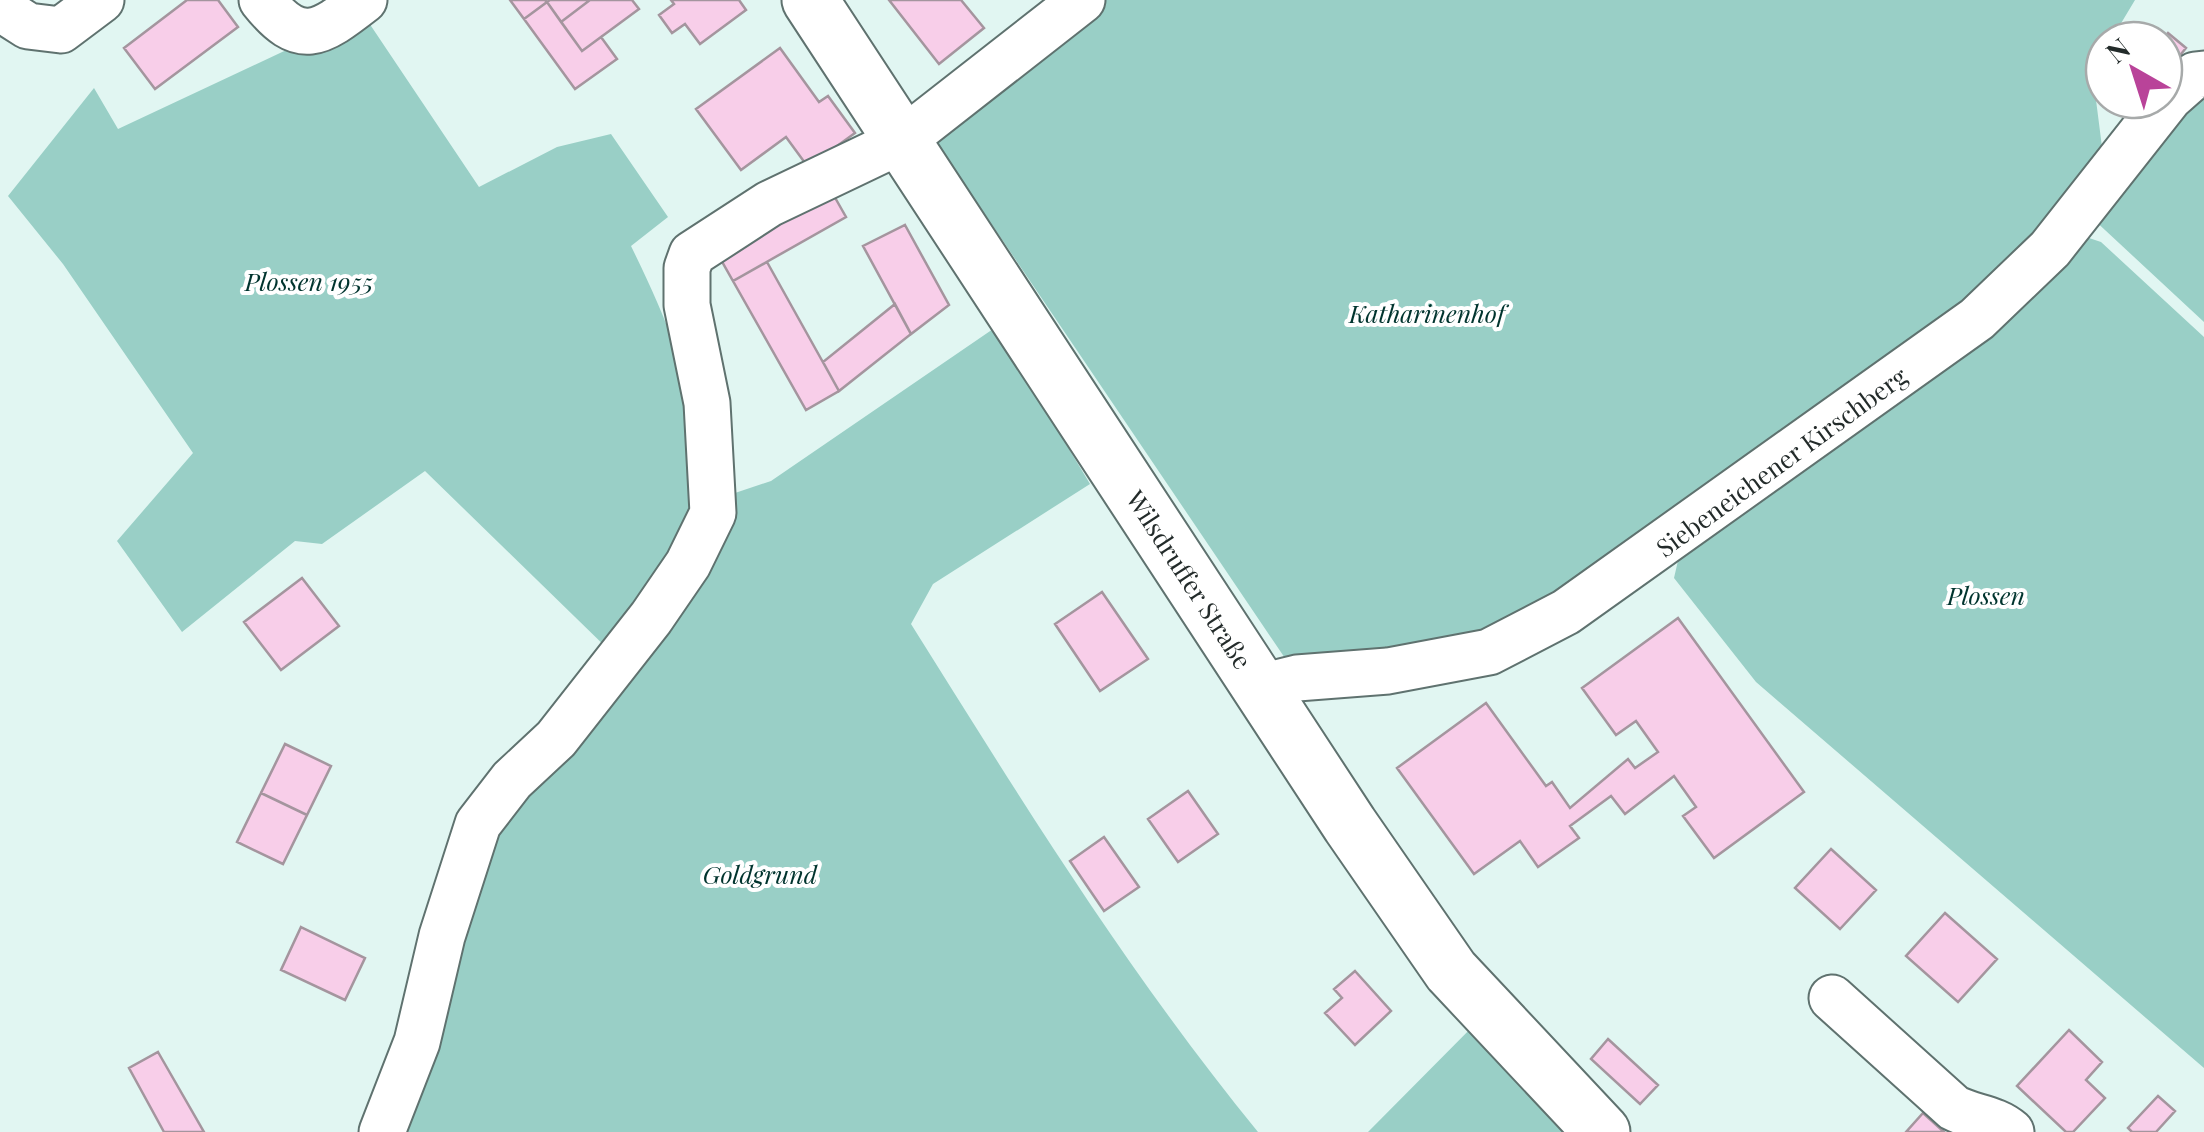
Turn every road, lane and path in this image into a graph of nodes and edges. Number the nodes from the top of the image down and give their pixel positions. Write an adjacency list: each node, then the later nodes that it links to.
1 (102, 0): 6 (street)
2 (262, 0): 3 (street)
3 (364, 0)
4 (810, 0): 8 (main road, Wilsdruffer Straße)
5 (1082, 0): 8 (street)
6 (0, 8)
7 (2204, 74): 9 (street, Siebeneichener Kirschberg)
8 (902, 140): 9 (main road, Wilsdruffer Straße); 12 (street)
9 (1261, 687): 13 (main road, Wilsdruffer Straße)
10 (1832, 998): 11 (street)
11 (2005, 1127)
12 (382, 1132)
13 (1602, 1132)

